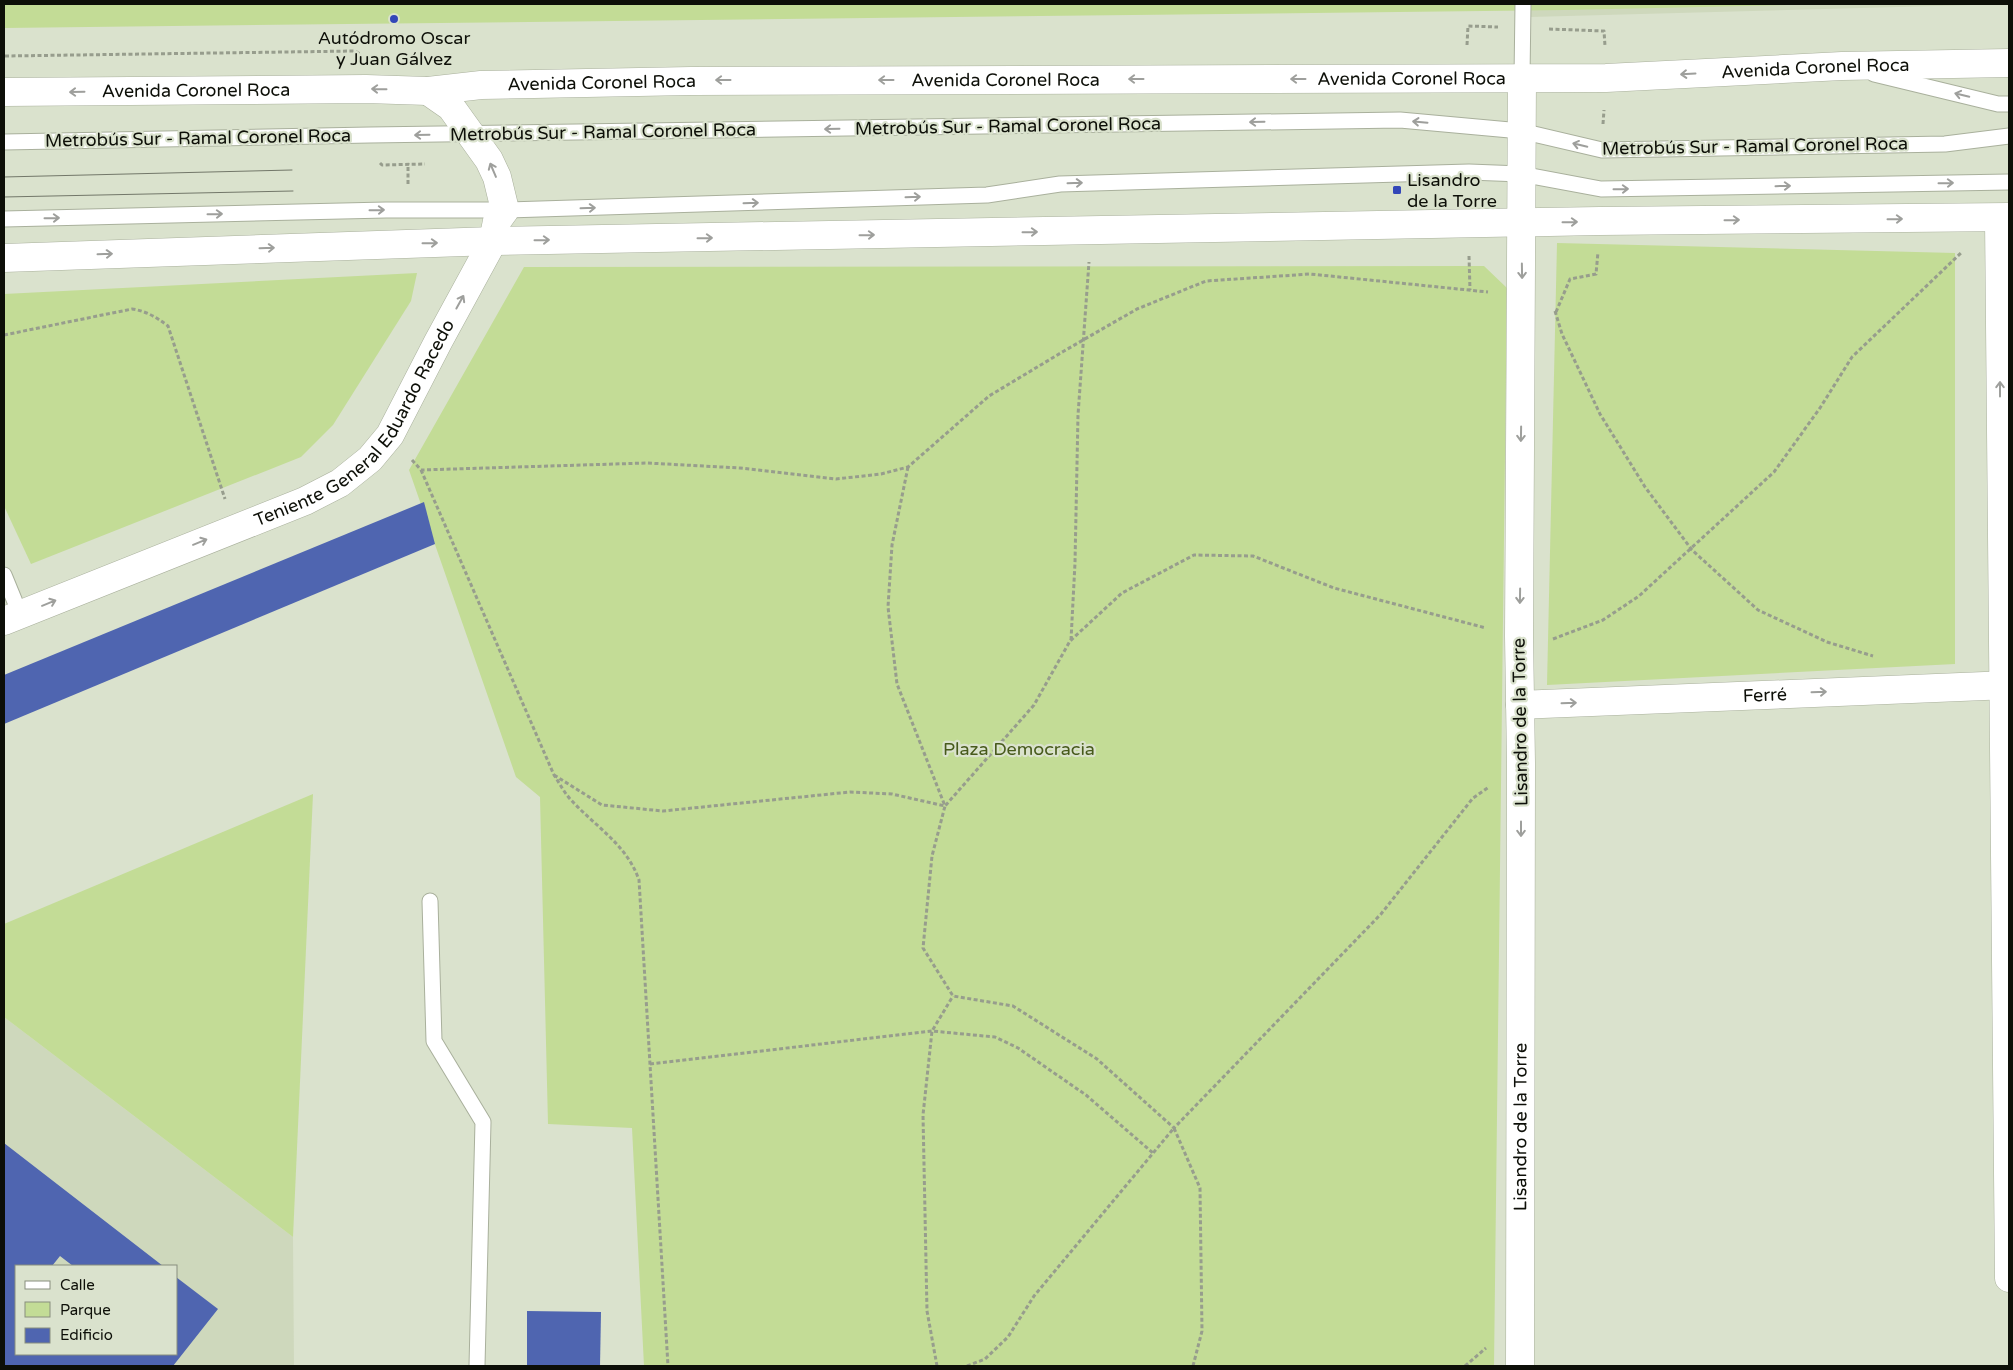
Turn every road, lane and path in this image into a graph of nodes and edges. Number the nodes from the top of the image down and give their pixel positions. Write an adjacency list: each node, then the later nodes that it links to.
1 (1523, 4): 4 (lane)
2 (2009, 63): 3 (main road, Avenida Coronel Roca)
3 (1842, 66): 4 (main road, Avenida Coronel Roca, one-way to 4); 7 (lane, one-way to 3)
4 (1522, 78): 5 (main road, Avenida Coronel Roca, one-way to 5); 8 (main road, Lisandro de la Torre)
5 (428, 91): 6 (main road, Avenida Coronel Roca, one-way to 6); 9 (main road)
6 (4, 92)
7 (2009, 104)
8 (1521, 132): 9 (lane, Metrobús Sur - Ramal Coronel Roca, one-way to 9); 11 (lane, Metrobús Sur - Ramal Coronel Roca, one-way to 8); 13 (main road, Lisandro de la Torre)
9 (470, 134): 10 (lane, Metrobús Sur - Ramal Coronel Roca, one-way to 10); 16 (main road, one-way to 9)
10 (405, 135): 12 (lane, Metrobús Sur - Ramal Coronel Roca); 15 (path)
11 (2009, 136)
12 (4, 142)
13 (1521, 174): 14 (lane, one-way to 14); 16 (lane, one-way to 13); 19 (main road, Lisandro de la Torre)
14 (2009, 182)
15 (407, 210): 16 (lane); 18 (lane, one-way to 15)
16 (504, 210): 21 (main road, Teniente General Eduardo Racedo)
17 (2004, 218): 19 (main road, one-way to 17); 32 (main road, one-way to 17)
18 (4, 219)
19 (1521, 223): 20 (main road); 24 (main road, Lisandro de la Torre, one-way to 24)
20 (1091, 231): 21 (main road, one-way to 20); 26 (path)
21 (493, 241): 23 (main road, one-way to 21); 27 (main road, Teniente General Eduardo Racedo, one-way to 21)
22 (1962, 251): 31 (path)
23 (4, 258)
24 (1522, 295): 26 (path); 31 (path); 35 (main road, Lisandro de la Torre, one-way to 35)
25 (4, 335): 30 (path)
26 (1083, 340): 28 (path); 36 (path)
27 (390, 435): 29 (path); 30 (main road, Teniente General Eduardo Racedo)
28 (908, 467): 29 (path); 42 (path)
29 (421, 470): 41 (path)
30 (235, 528): 34 (main road, Teniente General Eduardo Racedo, one-way to 30)
31 (1692, 550): 35 (path); 37 (path)
32 (2006, 553): 38 (main road)
33 (4, 574): 34 (lane)
34 (12, 618)
35 (1519, 636): 36 (path); 39 (main road, Lisandro de la Torre)
36 (1070, 641): 42 (path)
37 (1883, 658)
38 (2006, 684): 39 (main road, Ferré, one-way to 38); 49 (main road)
39 (1520, 705): 40 (main road, Lisandro de la Torre)
40 (1522, 763): 47 (path); 55 (main road, Lisandro de la Torre, one-way to 55)
41 (554, 776): 42 (path); 46 (path)
42 (945, 806): 44 (path)
43 (430, 900): 50 (lane)
44 (953, 996): 45 (path); 47 (path)
45 (932, 1031): 46 (path); 48 (path); 52 (path)
46 (650, 1064): 51 (path)
47 (1174, 1128): 48 (path); 54 (path)
48 (1153, 1153): 53 (path)
49 (2009, 1278)
50 (477, 1366)
51 (668, 1366)
52 (937, 1366)
53 (966, 1366)
54 (1193, 1366)
55 (1520, 1366)

